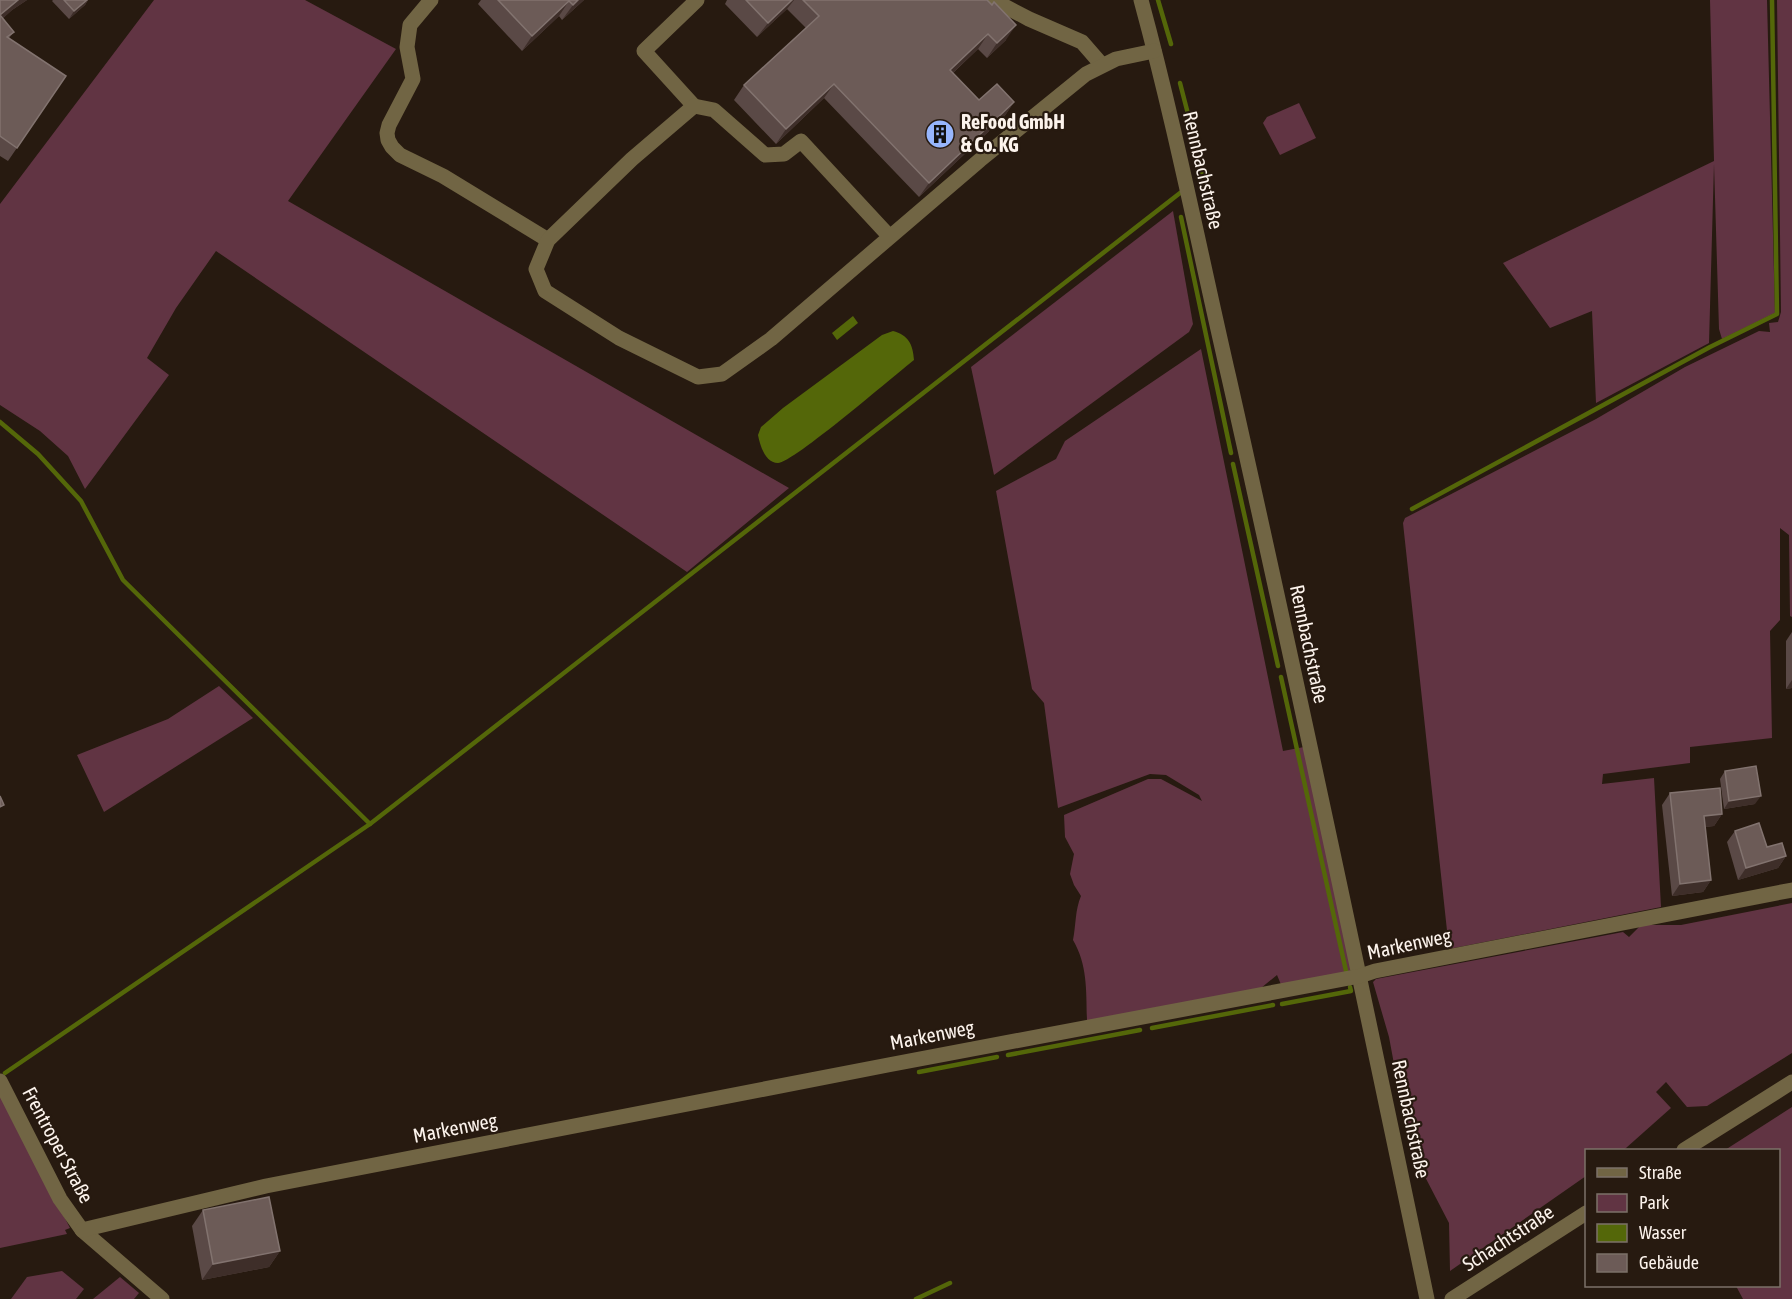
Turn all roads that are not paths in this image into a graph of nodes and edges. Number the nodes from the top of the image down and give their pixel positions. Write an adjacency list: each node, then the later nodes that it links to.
1 (431, 0): 9 (street)
2 (697, 0): 7 (street)
3 (993, 0): 6 (street)
4 (1142, 0): 5 (street, Rennbachstraße)
5 (1154, 51): 6 (street); 11 (street, Rennbachstraße)
6 (1102, 65): 8 (street)
7 (694, 106): 8 (street); 9 (street)
8 (890, 237): 9 (street)
9 (548, 240)
10 (1792, 890): 11 (street, Markenweg)
11 (1360, 976): 16 (street, Markenweg); 18 (street, Rennbachstraße)
12 (0, 1081): 16 (street, Frentroper Straße)
13 (1792, 1082): 14 (street)
14 (1686, 1149)
15 (1585, 1214): 19 (street, Schachtstraße)
16 (82, 1230): 17 (street, Frentroper Straße)
17 (162, 1299)
18 (1427, 1299)
19 (1452, 1299)

